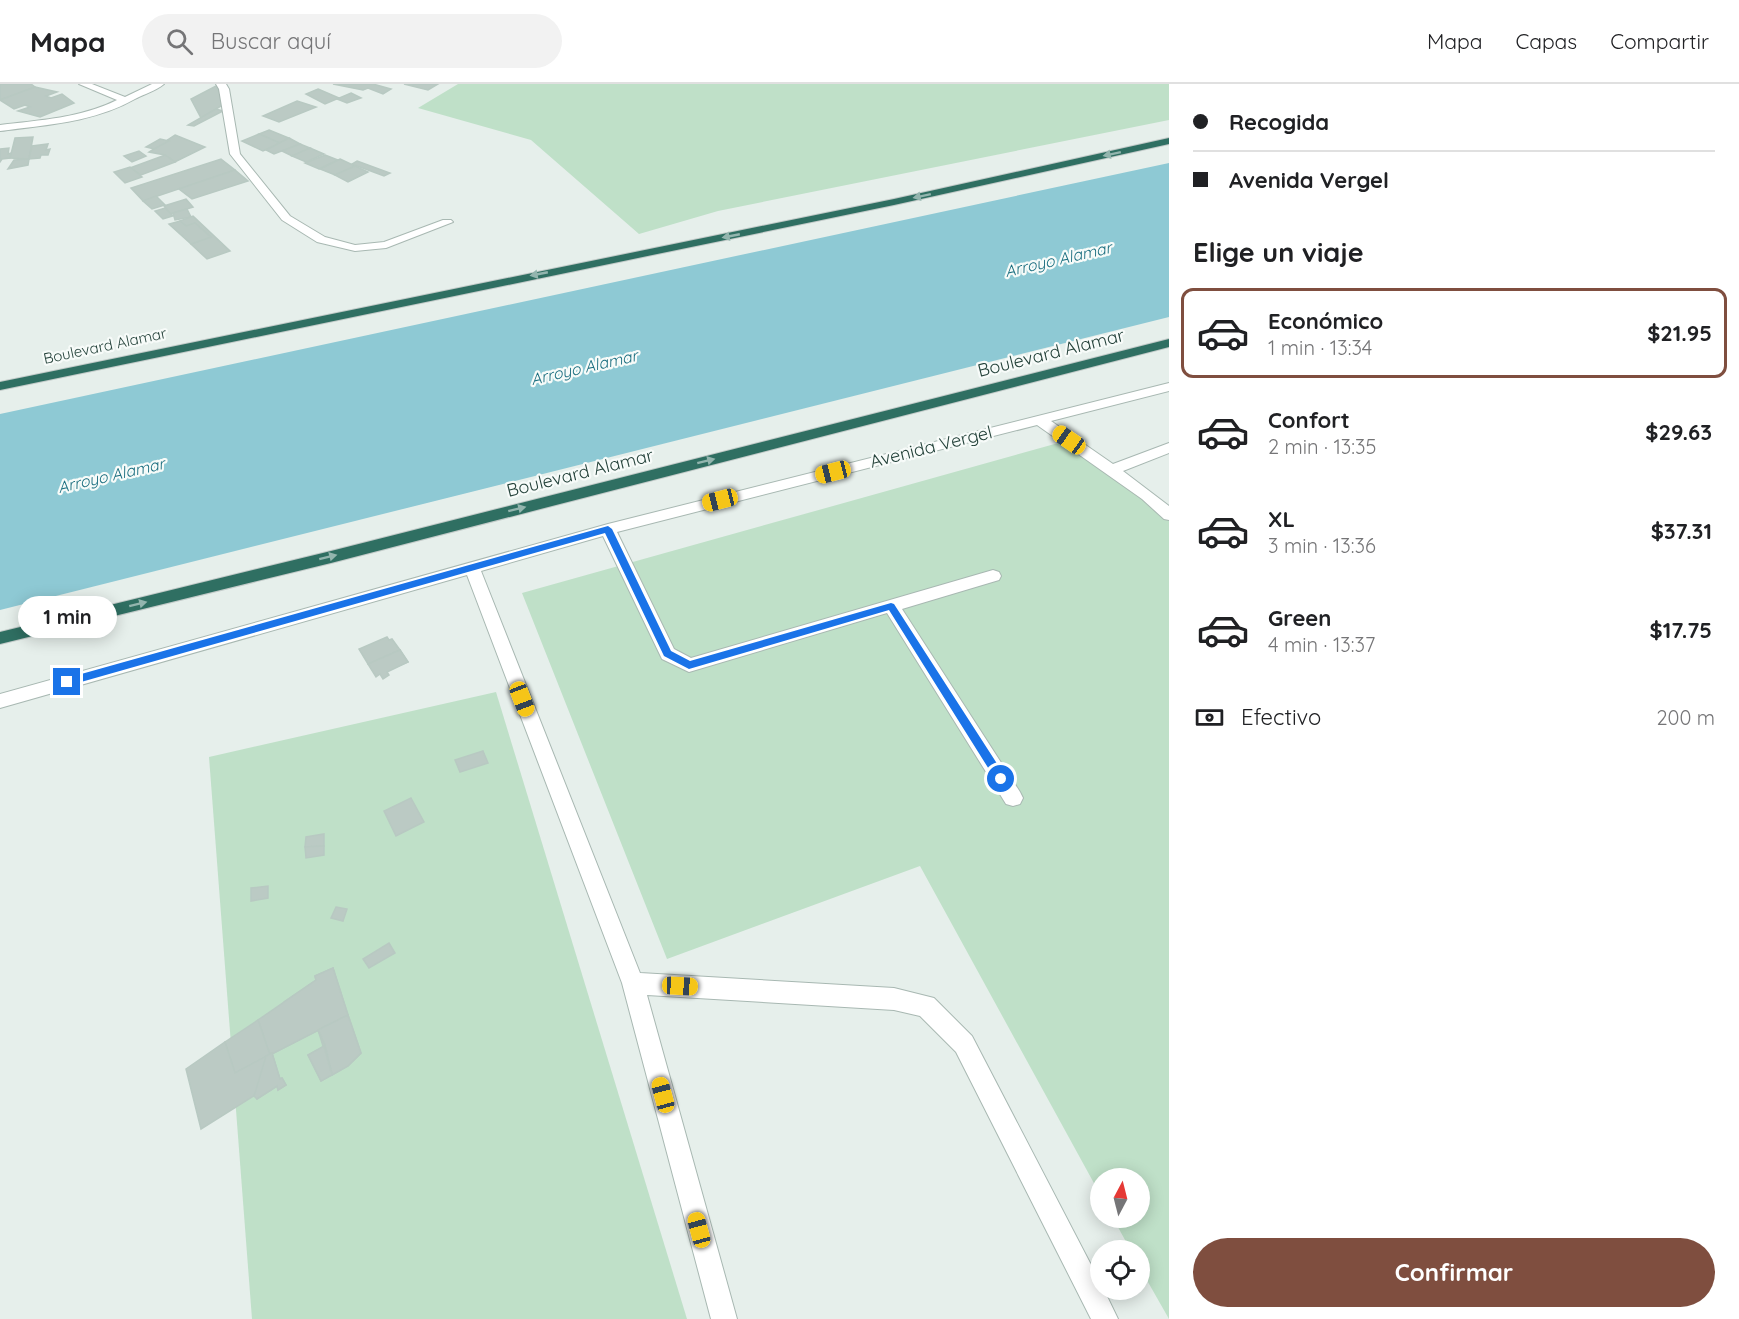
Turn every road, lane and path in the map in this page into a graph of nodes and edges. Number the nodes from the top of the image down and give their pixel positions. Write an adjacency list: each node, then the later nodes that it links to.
1 (84, 84): 4 (street)
2 (159, 84): 4 (street)
3 (221, 84): 7 (street)
4 (127, 101): 5 (street)
5 (0, 128)
6 (1169, 141): 9 (highway, Boulevard Alamar, one-way to 9)
7 (447, 222)
8 (1169, 343): 19 (highway, Boulevard Alamar, one-way to 8)
9 (0, 386)
10 (1169, 387): 11 (street, Avenida Vergel)
11 (1038, 419): 13 (street); 15 (street, Avenida Vergel)
12 (1169, 448): 13 (street)
13 (1111, 470): 14 (street)
14 (1169, 515)
15 (608, 529): 16 (street, Avenida Vergel); 18 (street)
16 (472, 567): 20 (street, Avenida Vergel); 22 (street)
17 (993, 576): 18 (street)
18 (891, 606): 21 (street)
19 (0, 638)
20 (0, 701)
21 (1013, 798)
22 (633, 983): 23 (street); 24 (street)
23 (724, 1319)
24 (1105, 1319)

